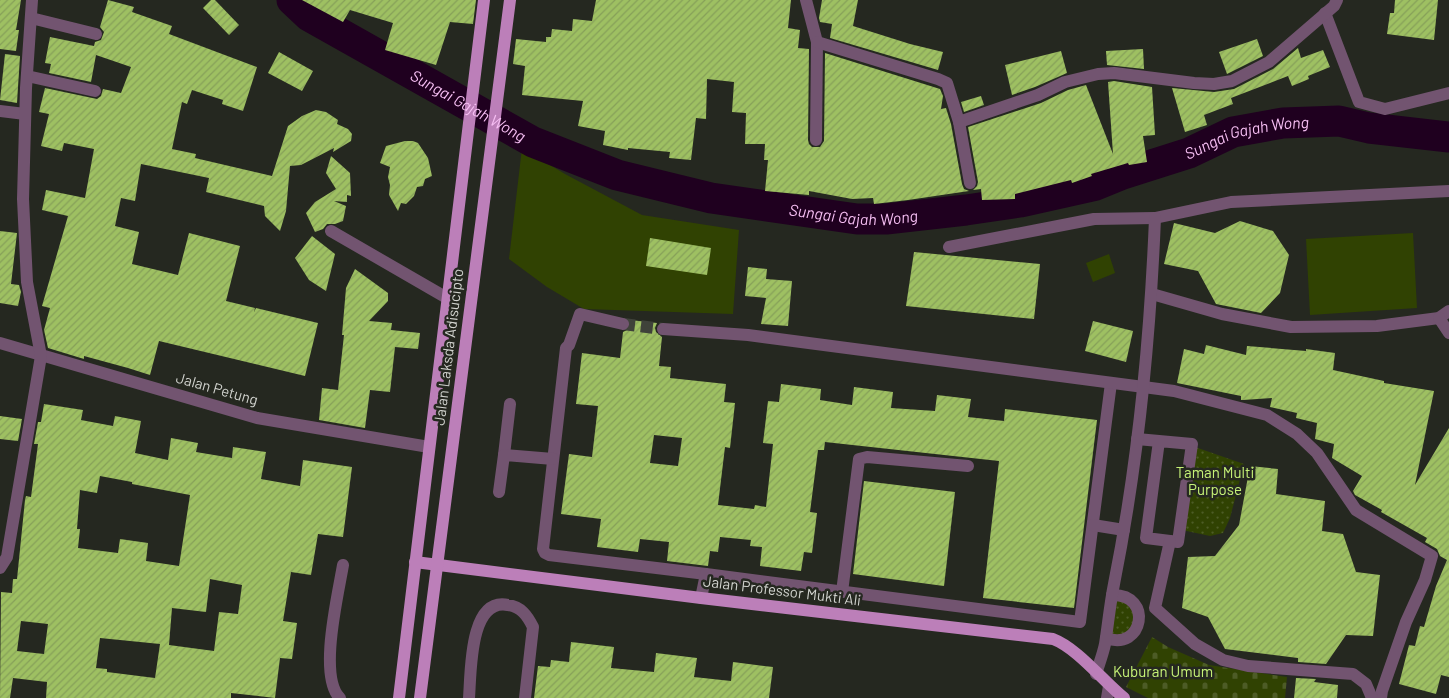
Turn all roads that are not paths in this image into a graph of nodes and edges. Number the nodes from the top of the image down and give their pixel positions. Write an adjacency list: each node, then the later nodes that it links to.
1 (32, 0): 7 (street)
2 (484, 0): 23 (main road, Jalan Laksda Adisucipto)
3 (510, 0): 45 (main road, Jalan Laksda Adisucipto)
4 (806, 0): 9 (street)
5 (1337, 0): 6 (street)
6 (1325, 13): 12 (street); 15 (street)
7 (31, 18): 8 (street); 10 (street)
8 (96, 34)
9 (817, 42): 15 (street); 16 (street)
10 (27, 76): 11 (street); 14 (street)
11 (95, 91)
12 (1449, 93)
13 (0, 111): 14 (street)
14 (25, 114): 29 (street)
15 (959, 122): 17 (street)
16 (816, 140)
17 (970, 183)
18 (1449, 191): 19 (street)
19 (1155, 218): 21 (street); 22 (street)
20 (331, 231): 23 (street)
21 (949, 248)
22 (1152, 294): 24 (street); 31 (street)
23 (447, 298): 35 (main road, Jalan Laksda Adisucipto)
24 (1444, 314): 27 (street)
25 (624, 324): 37 (street)
26 (663, 329): 30 (street)
27 (1449, 333)
28 (0, 343): 29 (street, Jalan Petung)
29 (41, 356): 35 (street, Jalan Petung); 46 (street)
30 (1111, 382): 31 (street); 40 (street)
31 (1144, 388): 33 (street); 63 (street)
32 (510, 404): 36 (street)
33 (1137, 439): 34 (street); 41 (street)
34 (1159, 441): 42 (street); 42 (street)
35 (429, 447): 43 (main road, Jalan Laksda Adisucipto)
36 (504, 455): 37 (street); 39 (street)
37 (553, 459): 47 (street)
38 (968, 466): 48 (street)
39 (499, 492)
40 (1093, 525): 41 (street); 48 (street)
41 (1124, 530): 49 (street)
42 (1170, 541): 51 (street)
43 (415, 562): 45 (main road, Jalan Professor Mukti Ali); 57 (main road, Jalan Laksda Adisucipto)
44 (343, 565): 56 (street)
45 (437, 565): 50 (main road, Jalan Professor Mukti Ali); 58 (main road, Jalan Laksda Adisucipto)
46 (0, 568)
47 (706, 574): 48 (street); 50 (street)
48 (842, 592)
49 (1112, 595): 52 (street); 53 (street)
50 (701, 598): 54 (main road, Jalan Professor Mukti Ali)
51 (1155, 608): 52 (street); 62 (street)
52 (1139, 612): 53 (street)
53 (1106, 638): 54 (street)
54 (1096, 674): 55 (main road, Jalan Professor Mukti Ali)
55 (1108, 692): 61 (main road, Jalan Professor Mukti Ali)
56 (340, 698)
57 (399, 698)
58 (420, 698)
59 (469, 698): 60 (street)
60 (525, 698)
61 (1124, 698)
62 (1372, 698)
63 (1381, 698)

